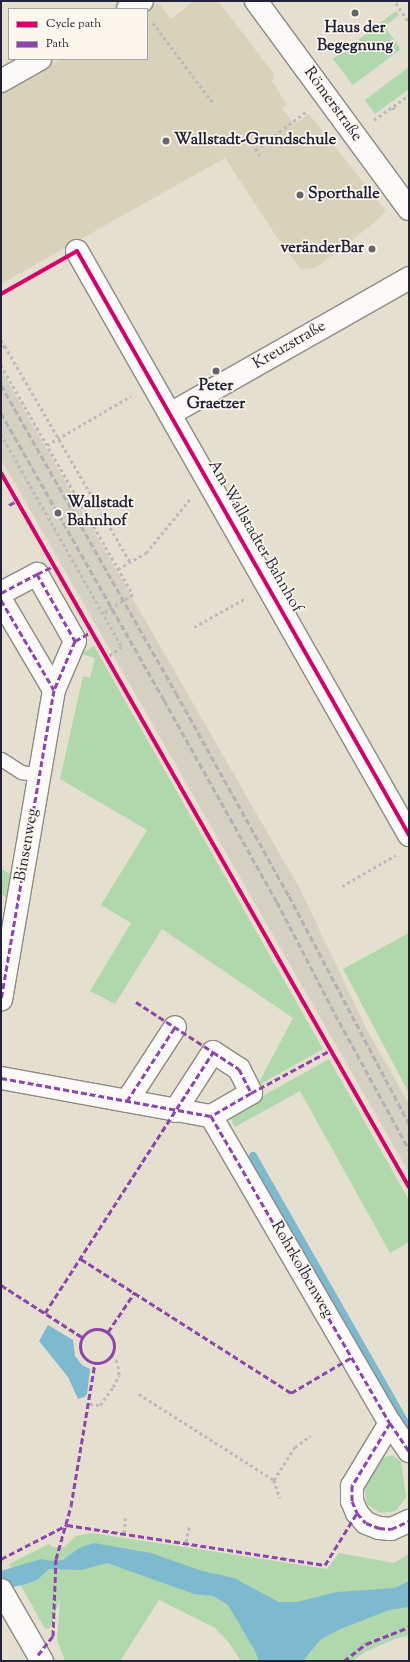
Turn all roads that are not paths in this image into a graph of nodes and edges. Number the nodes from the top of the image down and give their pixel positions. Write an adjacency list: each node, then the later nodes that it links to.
1 (142, 1): 3 (street)
2 (256, 1): 6 (street, Römerstraße)
3 (130, 8)
4 (38, 60): 5 (street)
5 (1, 81)
6 (409, 208)
7 (77, 251): 9 (street, Am Wallstadter Bahnhof)
8 (409, 278): 9 (street, Kreuzstraße)
9 (170, 414): 15 (street, Am Wallstadter Bahnhof)
10 (1, 593): 12 (street, Binsenweg)
11 (1, 600): 12 (street)
12 (54, 690): 14 (street, Binsenweg)
13 (1, 759): 14 (lane)
14 (40, 775): 16 (street, Binsenweg)
15 (406, 843)
16 (5, 956): 17 (street, Binsenweg)
17 (1, 1000)
18 (175, 1027): 20 (street)
19 (1, 1078): 20 (street)
20 (127, 1101): 21 (street)
21 (175, 1111): 22 (street); 22 (street)
22 (211, 1116): 23 (street, Rohrkolbenweg)
23 (390, 1423): 24 (street, Rohrkolbenweg); 25 (street)
24 (409, 1451)
25 (409, 1521)
26 (3, 1593): 27 (street)
27 (42, 1661)

